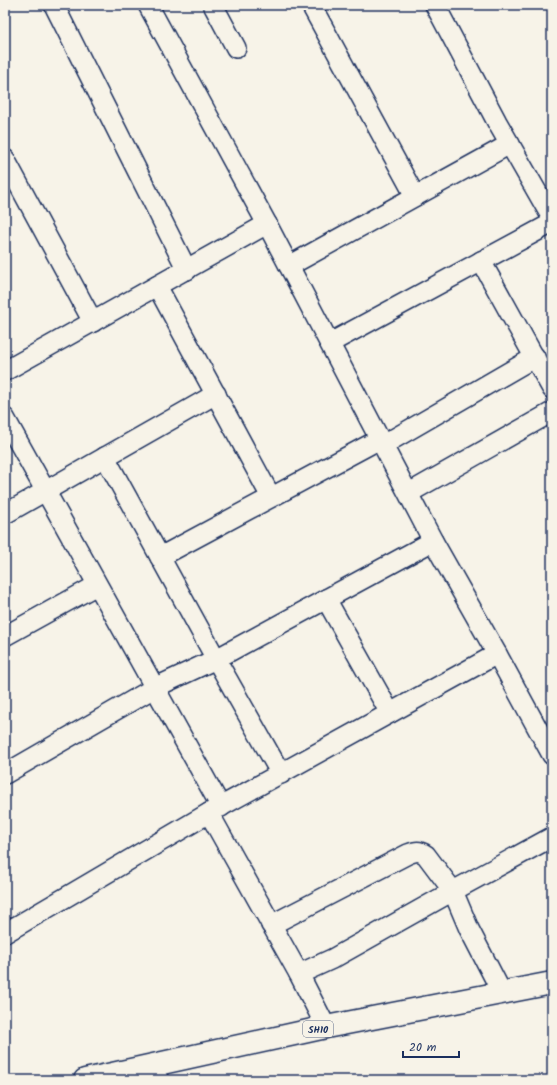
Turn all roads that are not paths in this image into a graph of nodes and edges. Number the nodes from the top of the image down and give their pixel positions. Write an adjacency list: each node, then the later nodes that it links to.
1 (54, 5): 15 (street)
2 (148, 5): 12 (street)
3 (213, 5): 6 (street)
4 (311, 5): 9 (street)
5 (435, 5): 7 (street)
6 (236, 48)
7 (510, 144): 9 (street); 10 (street)
8 (5, 159): 17 (street)
9 (415, 196): 14 (street)
10 (552, 218)
11 (552, 223): 13 (street)
12 (267, 224): 14 (street); 15 (street)
13 (481, 261): 18 (street); 19 (street)
14 (289, 266): 18 (street)
15 (187, 270): 16 (street)
16 (157, 286): 17 (street); 22 (street)
17 (93, 322): 20 (street)
18 (330, 343): 25 (street)
19 (535, 357): 21 (street); 25 (street)
20 (5, 371)
21 (552, 389)
22 (216, 394): 26 (street); 29 (street)
23 (552, 412): 28 (street)
24 (5, 418): 27 (street)
25 (381, 442): 28 (street); 29 (street)
26 (105, 457): 27 (street); 32 (street)
27 (45, 491): 30 (street); 33 (street)
28 (409, 493): 31 (street)
29 (271, 497): 32 (street)
30 (5, 514)
31 (433, 541): 34 (street); 36 (street)
32 (160, 557): 37 (street)
33 (97, 585): 35 (street); 38 (street)
34 (326, 599): 37 (street); 39 (street)
35 (5, 636)
36 (497, 654): 39 (street); 40 (street)
37 (216, 659): 38 (street); 42 (street)
38 (154, 688): 41 (street); 43 (street)
39 (390, 713): 42 (street)
40 (552, 755)
41 (5, 774)
42 (281, 774): 43 (street)
43 (215, 810): 46 (street); 47 (street)
44 (552, 837): 45 (street)
45 (452, 891): 46 (street); 48 (street); 50 (street)
46 (271, 925): 48 (street)
47 (5, 933)
48 (299, 974): 51 (street)
49 (552, 983): 50 (main road, SH10)
50 (502, 993): 51 (main road, SH10)
51 (326, 1027): 52 (main road, SH10)
52 (129, 1070): 53 (main road, SH10); 54 (street)
53 (85, 1080)
54 (159, 1080)

